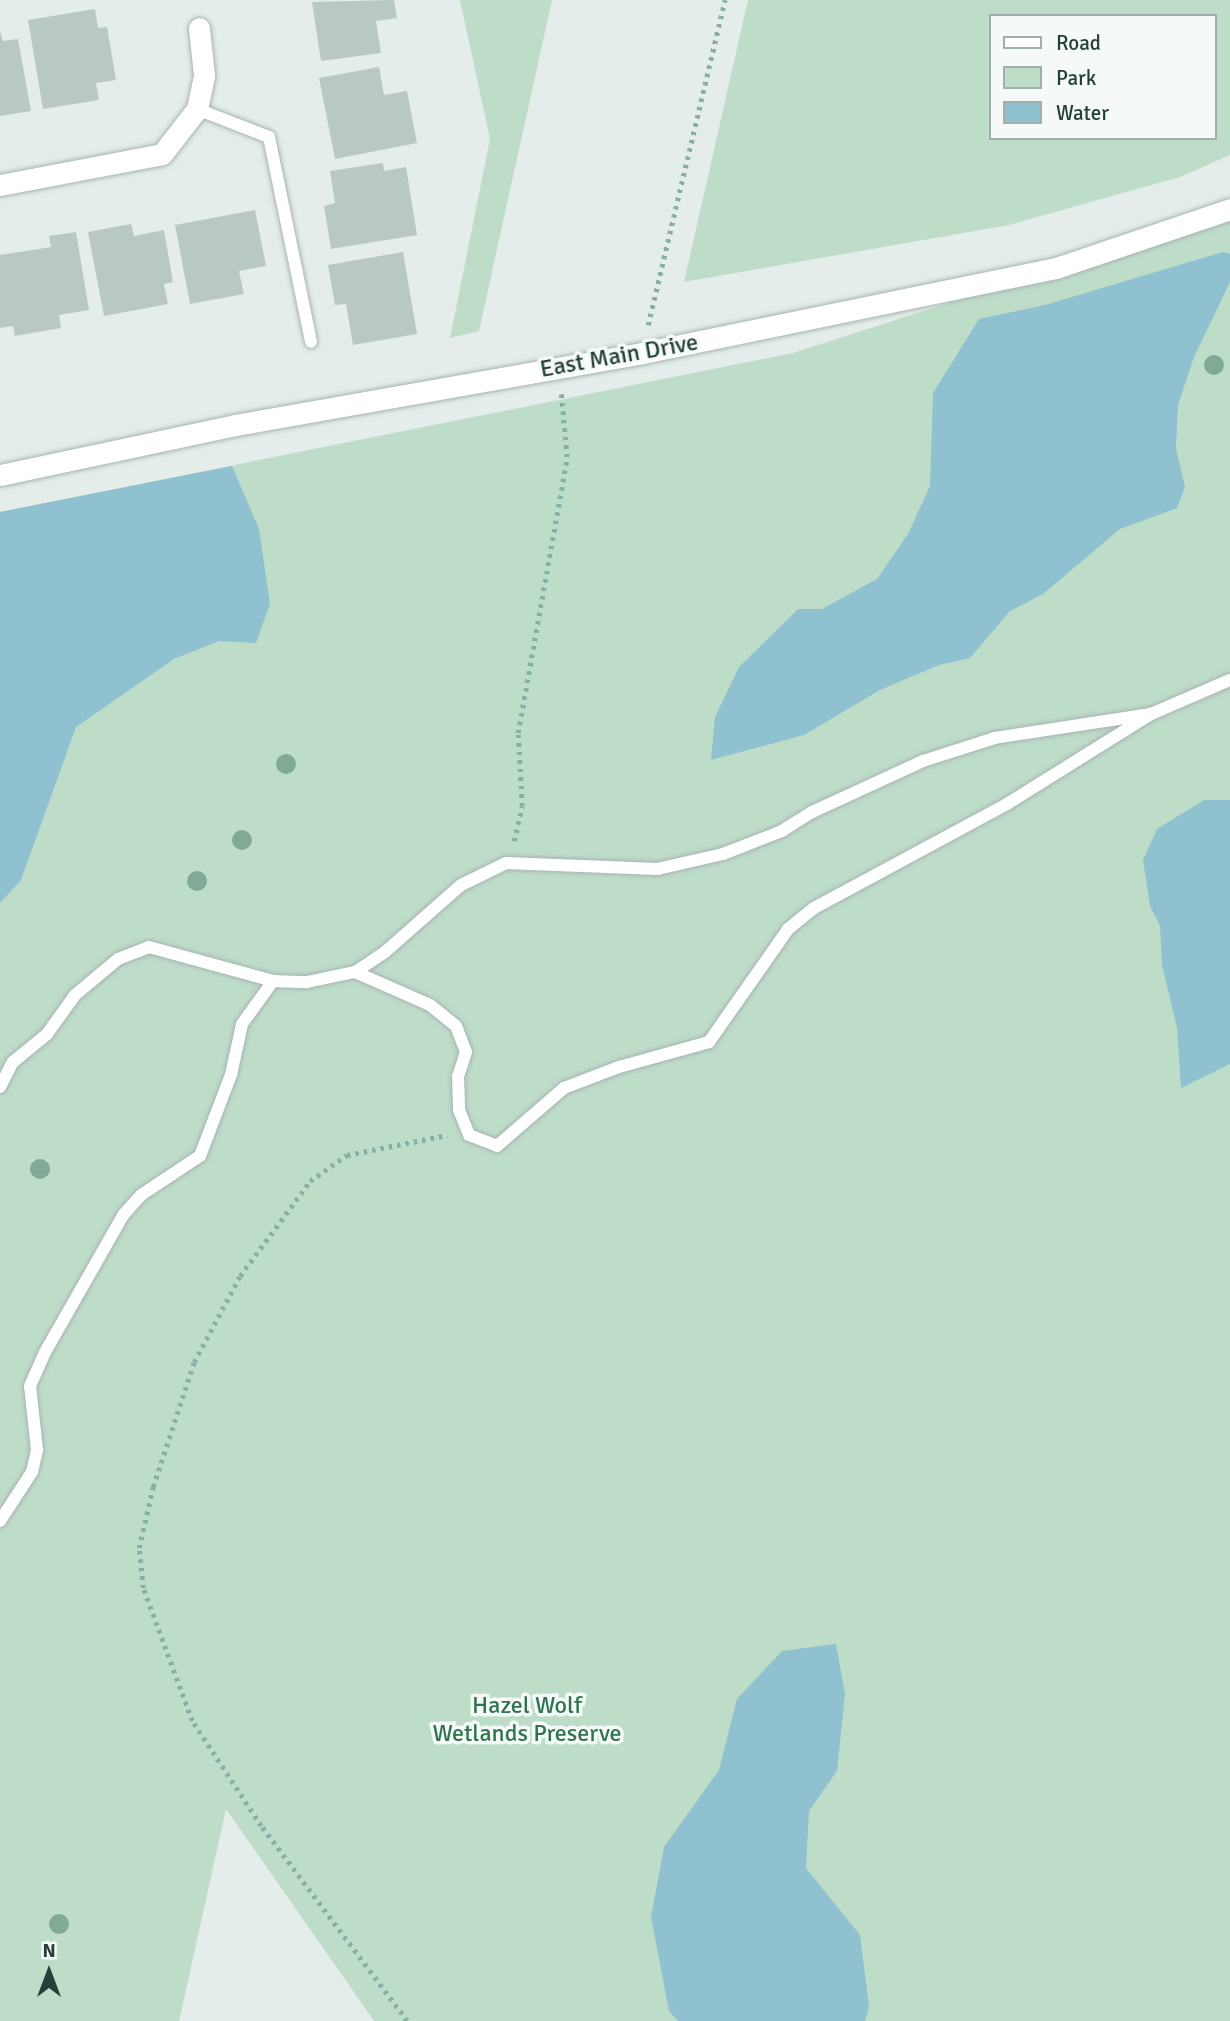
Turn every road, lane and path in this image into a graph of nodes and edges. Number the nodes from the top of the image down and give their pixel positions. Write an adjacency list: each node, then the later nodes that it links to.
1 (725, 0): 7 (path)
2 (198, 28): 3 (street)
3 (197, 109): 4 (street); 6 (lane)
4 (0, 185)
5 (1230, 209): 7 (street, East Main Drive)
6 (311, 342)
7 (642, 353): 8 (street, East Main Drive)
8 (557, 368): 9 (street, East Main Drive); 12 (path)
9 (0, 475)
10 (1230, 680): 11 (lane)
11 (1152, 714): 13 (lane); 13 (lane)
12 (513, 849)
13 (355, 972): 14 (lane)
14 (273, 981): 15 (lane); 17 (lane)
15 (0, 1087)
16 (456, 1133): 18 (path)
17 (0, 1521)
18 (407, 2021)

